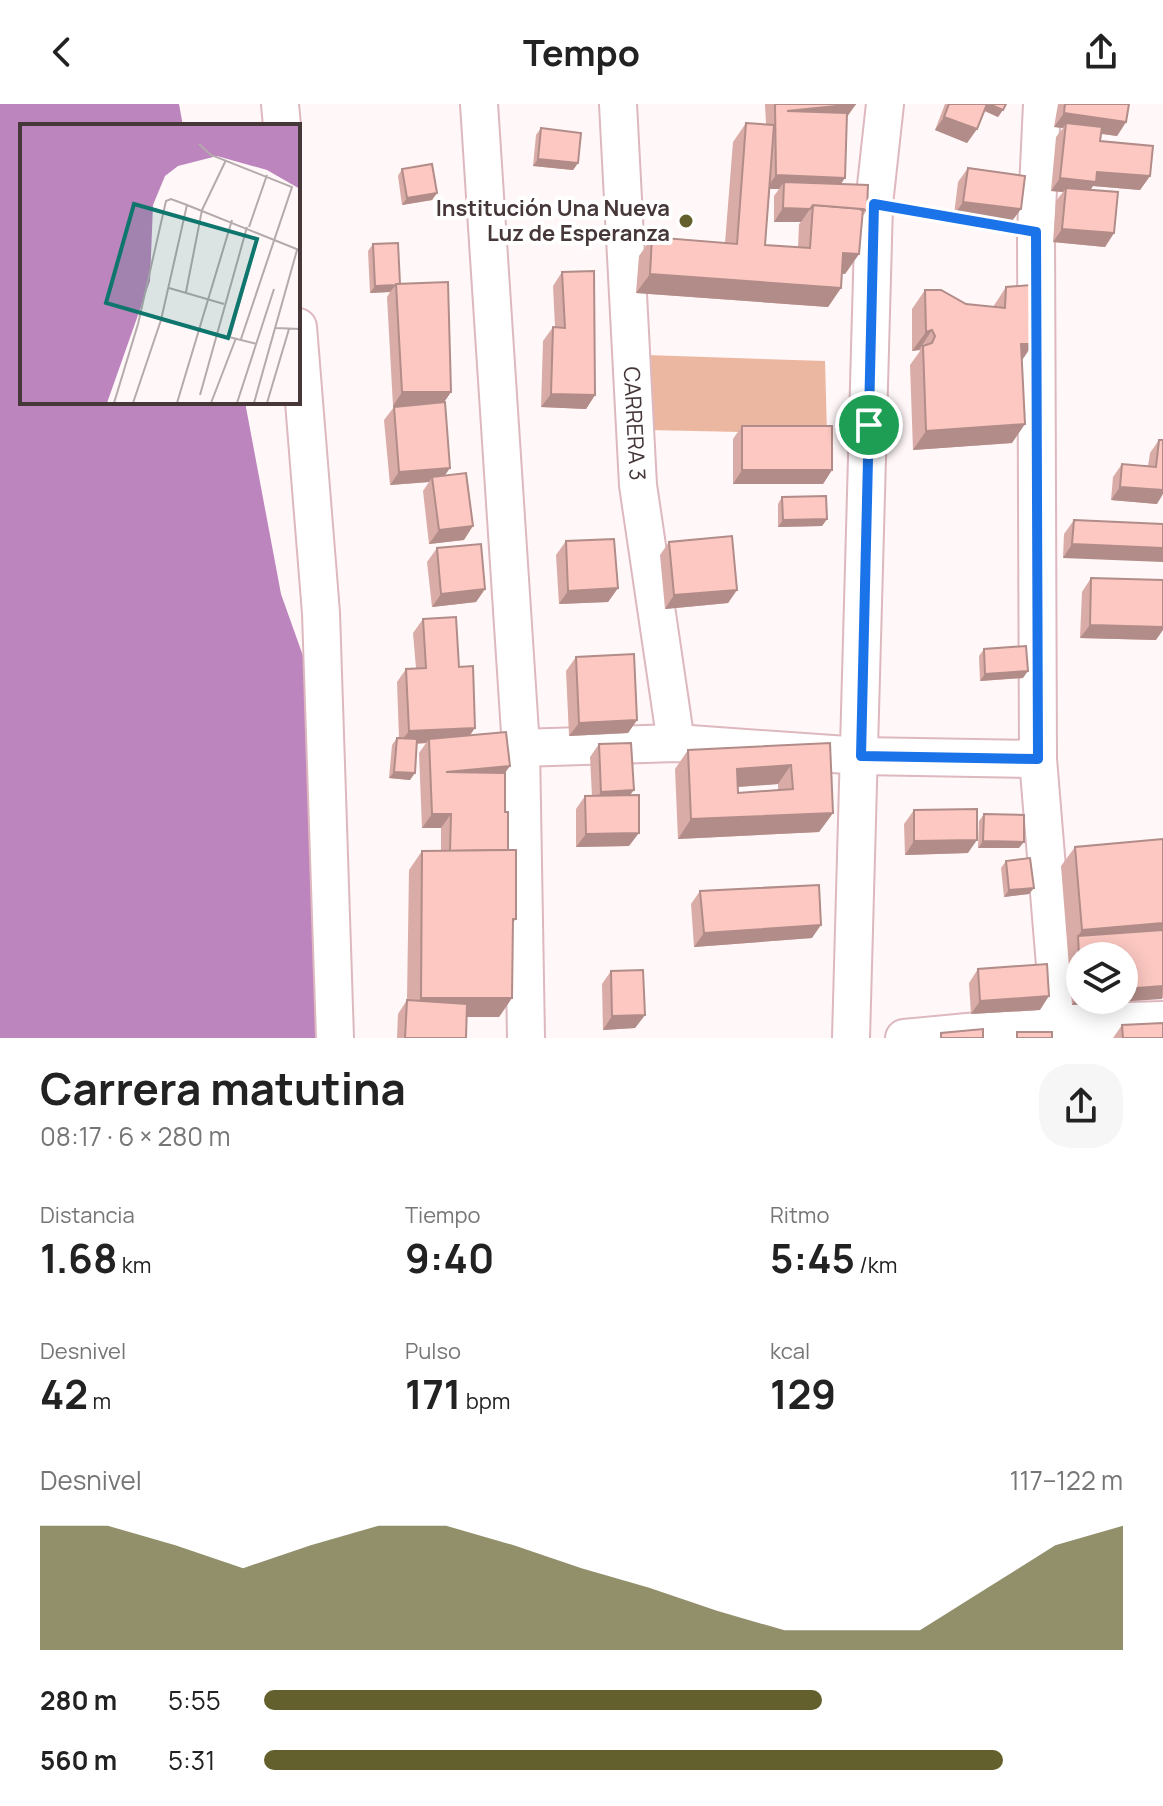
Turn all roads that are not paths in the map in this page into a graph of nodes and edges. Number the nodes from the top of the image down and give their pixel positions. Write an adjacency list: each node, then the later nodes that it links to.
1 (280, 104): 6 (street)
2 (479, 104): 9 (street)
3 (618, 104): 8 (street, CARRERA 3)
4 (885, 104): 10 (street)
5 (1042, 104): 11 (street)
6 (282, 124)
7 (300, 352): 14 (street)
8 (676, 743): 9 (street); 10 (street)
9 (520, 748): 15 (street)
10 (861, 756): 11 (street); 16 (street)
11 (1038, 759): 13 (street)
12 (1163, 1020): 13 (street)
13 (1061, 1030): 17 (street)
14 (335, 1038)
15 (526, 1038)
16 (851, 1038)
17 (904, 1038)

